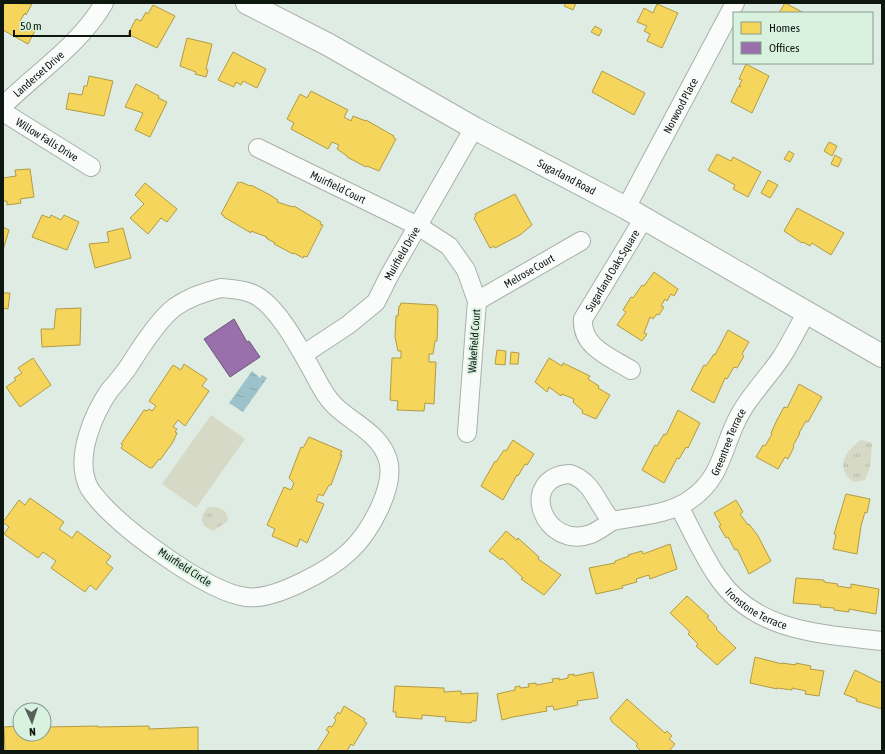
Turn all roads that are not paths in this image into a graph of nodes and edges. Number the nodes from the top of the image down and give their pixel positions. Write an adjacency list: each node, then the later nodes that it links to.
1 (104, 3): 4 (street, Landerset Drive)
2 (247, 3): 6 (street, Sugarland Road)
3 (735, 3): 9 (street, Norwood Place)
4 (3, 106)
5 (3, 112): 8 (street, Willow Falls Drive)
6 (474, 128): 9 (street, Sugarland Road); 10 (street, Muirfield Drive)
7 (258, 148): 10 (street, Muirfield Court)
8 (91, 167)
9 (635, 213): 13 (street, Sugarland Road); 16 (street, Sugarland Oaks Square)
10 (418, 226): 12 (street, Wakefield Court); 14 (street, Muirfield Drive)
11 (581, 241): 12 (street, Melrose Court)
12 (477, 301): 17 (street, Wakefield Court)
13 (806, 313): 15 (street, Sugarland Road); 18 (street, Greentree Terrace)
14 (304, 354): 14 (street, Muirfield Circle)
15 (882, 356)
16 (631, 370)
17 (467, 433)
18 (679, 506): 19 (street, Greentree Terrace); 20 (street, Ironstone Terrace)
19 (612, 522)
20 (882, 641)

